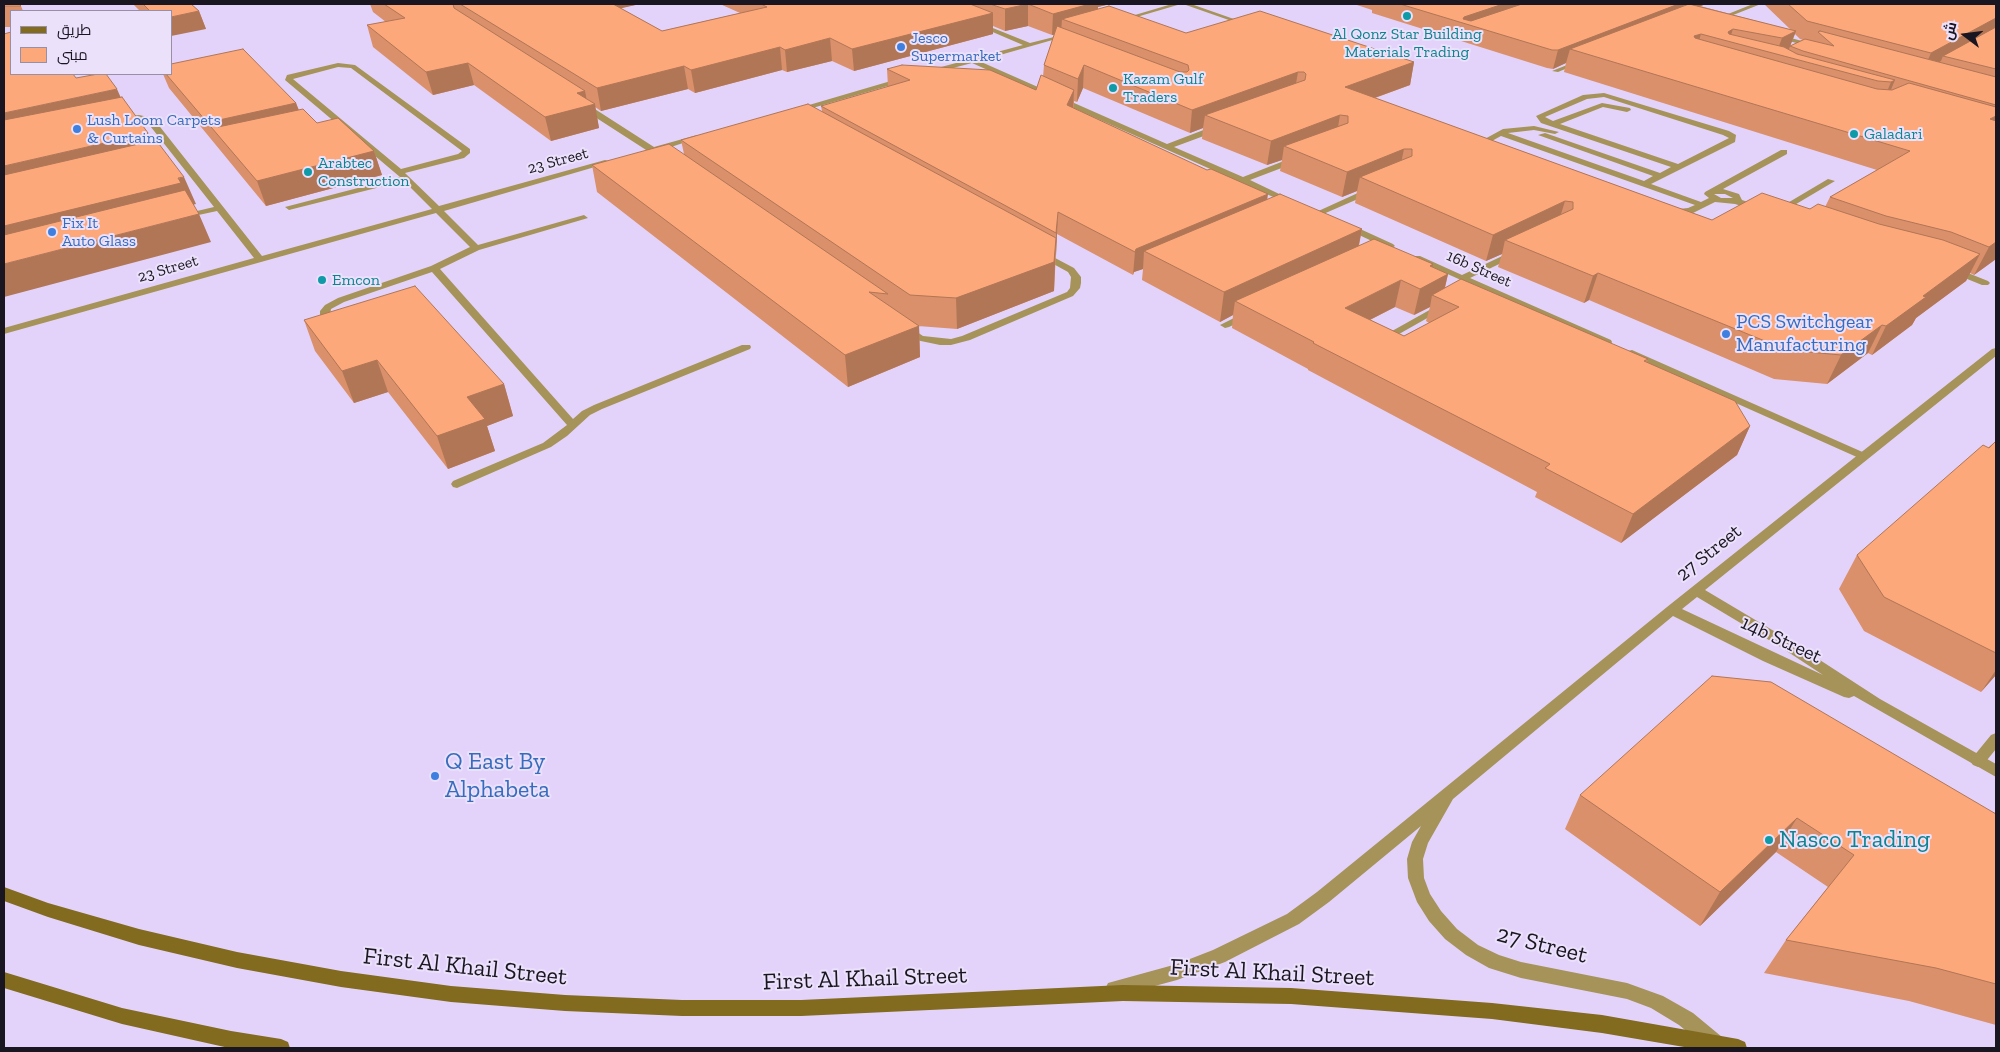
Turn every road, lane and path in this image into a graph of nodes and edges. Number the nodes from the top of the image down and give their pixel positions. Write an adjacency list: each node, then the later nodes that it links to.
1 (1178, 4): 7 (street)
2 (1186, 4): 9 (street)
3 (1758, 4): 5 (street)
4 (1707, 18): 5 (street)
5 (1716, 20): 8 (street)
6 (971, 21): 13 (street)
7 (1113, 22)
8 (1726, 23)
9 (1254, 27)
10 (1076, 32): 12 (street)
11 (1764, 33): 15 (street)
12 (1048, 40): 13 (street); 14 (street)
13 (1030, 45): 18 (street)
14 (1064, 46)
15 (1812, 46): 16 (street); 17 (street)
16 (1822, 48)
17 (1804, 50)
18 (973, 61): 21 (street); 34 (street, 16b Street)
19 (1582, 61): 20 (street)
20 (1556, 71)
21 (927, 74)
22 (908, 79): 24 (street)
23 (577, 101): 35 (street)
24 (801, 119)
25 (111, 121): 39 (street)
26 (340, 121): 27 (street); 45 (street); 45 (street)
27 (331, 123)
28 (1553, 124): 33 (street); 33 (street); 43 (street)
29 (1225, 126): 34 (street)
30 (1522, 128): 31 (street); 44 (street); 46 (street)
31 (1500, 133): 36 (street); 49 (street)
32 (707, 135): 35 (street)
33 (1728, 142): 43 (street)
34 (1168, 146): 47 (street, 16b Street)
35 (648, 151): 41 (street)
36 (1505, 152)
37 (1784, 152): 51 (street)
38 (1307, 155): 47 (street)
39 (181, 159): 42 (street); 54 (street)
40 (615, 160): 56 (street, 23 Street)
41 (668, 160)
42 (171, 161)
43 (1678, 167): 44 (street)
44 (1668, 171): 46 (street)
45 (403, 175): 53 (street); 56 (street)
46 (1660, 176): 49 (street)
47 (1243, 180): 57 (street, 16b Street)
48 (1831, 181): 51 (street)
49 (1645, 184): 52 (street)
50 (1376, 188): 57 (street)
51 (1714, 195): 52 (street)
52 (1702, 205): 55 (street)
53 (289, 207)
54 (219, 208): 60 (street); 66 (street)
55 (1660, 209)
56 (436, 210): 63 (street); 66 (street, 23 Street)
57 (1310, 210): 58 (street); 64 (street, 16b Street)
58 (1285, 213)
59 (584, 218): 63 (street)
60 (172, 220)
61 (1029, 247): 75 (street)
62 (1527, 247): 69 (street)
63 (476, 248): 67 (street)
64 (1402, 251): 65 (street); 69 (street, 16b Street)
65 (1376, 255)
66 (260, 259): 77 (street, 23 Street)
67 (434, 268): 78 (street); 82 (street)
68 (1947, 272): 70 (street)
69 (1463, 278): 71 (street, 16b Street)
70 (1996, 284)
71 (1479, 285): 72 (street); 83 (street, 16b Street)
72 (1464, 294)
73 (1448, 303): 79 (street)
74 (1261, 308): 76 (street)
75 (896, 321)
76 (1225, 325)
77 (4, 331)
78 (338, 331)
79 (1378, 342)
80 (746, 347): 82 (street)
81 (1996, 351): 83 (street, 27 Street)
82 (573, 425): 84 (street)
83 (1863, 456): 85 (street, 27 Street)
84 (458, 484)
85 (1697, 591): 86 (street, 27 Street); 87 (street, 14b Street)
86 (1672, 610): 87 (street, 14b Street); 91 (street, 27 Street)
87 (1875, 703): 89 (street, 14b Street)
88 (1996, 739): 89 (street)
89 (1978, 761): 90 (street, 14b Street)
90 (1996, 771)
91 (1450, 791): 94 (street, 27 Street); 95 (street, 27 Street)
92 (4, 894): 94 (main road, First Al Khail Street)
93 (4, 980): 96 (main road)
94 (1084, 994): 95 (main road, First Al Khail Street)
95 (1715, 1043): 97 (main road, First Al Khail Street)
96 (281, 1048)
97 (1738, 1048)

